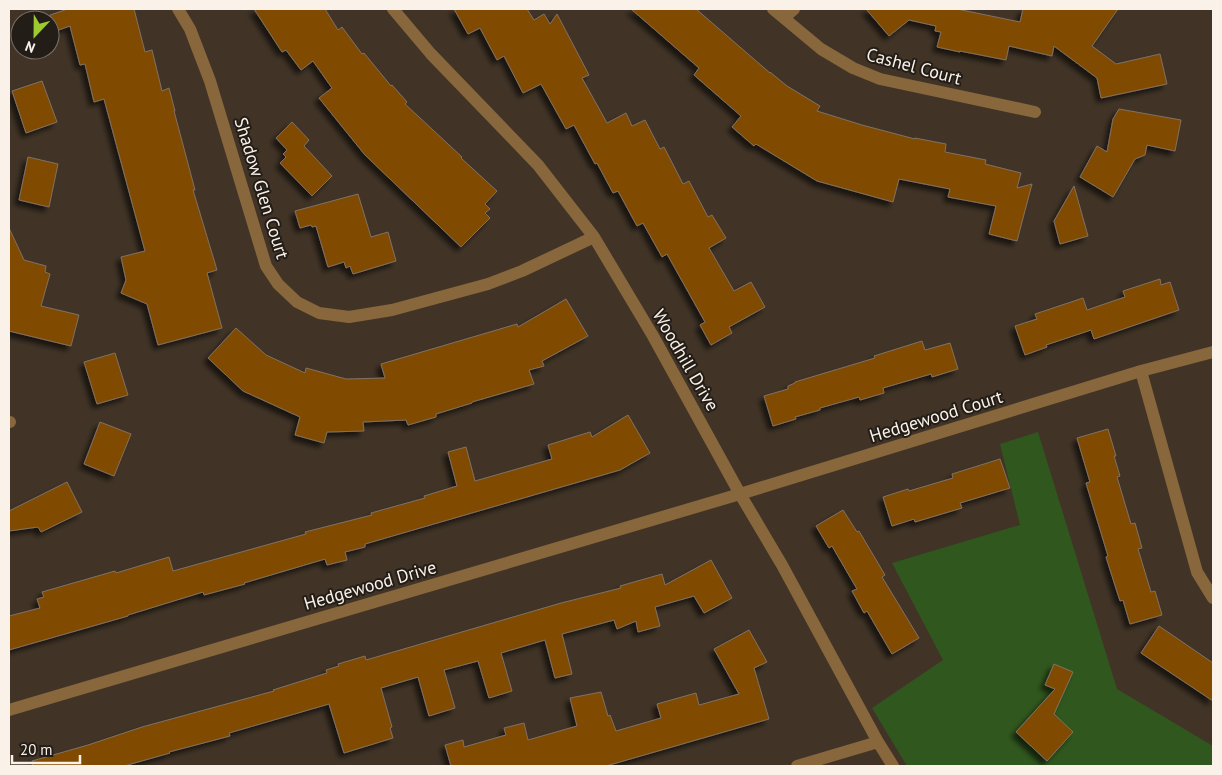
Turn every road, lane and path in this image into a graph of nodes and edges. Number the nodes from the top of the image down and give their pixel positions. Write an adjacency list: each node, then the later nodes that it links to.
1 (178, 9): 6 (street, Shadow Glen Court)
2 (394, 9): 6 (street, Woodhill Drive)
3 (773, 9): 4 (street, Cashel Court)
4 (789, 13): 5 (street, Cashel Court)
5 (1035, 112)
6 (594, 237): 9 (street, Woodhill Drive)
7 (1213, 352): 8 (street, Hedgewood Court)
8 (1141, 371): 9 (street, Hedgewood Court); 10 (street)
9 (740, 494): 11 (street, Hedgewood Drive); 12 (street, Woodhill Drive)
10 (1213, 598)
11 (9, 710)
12 (878, 742): 13 (street); 14 (street, Woodhill Drive)
13 (797, 766)
14 (894, 766)

